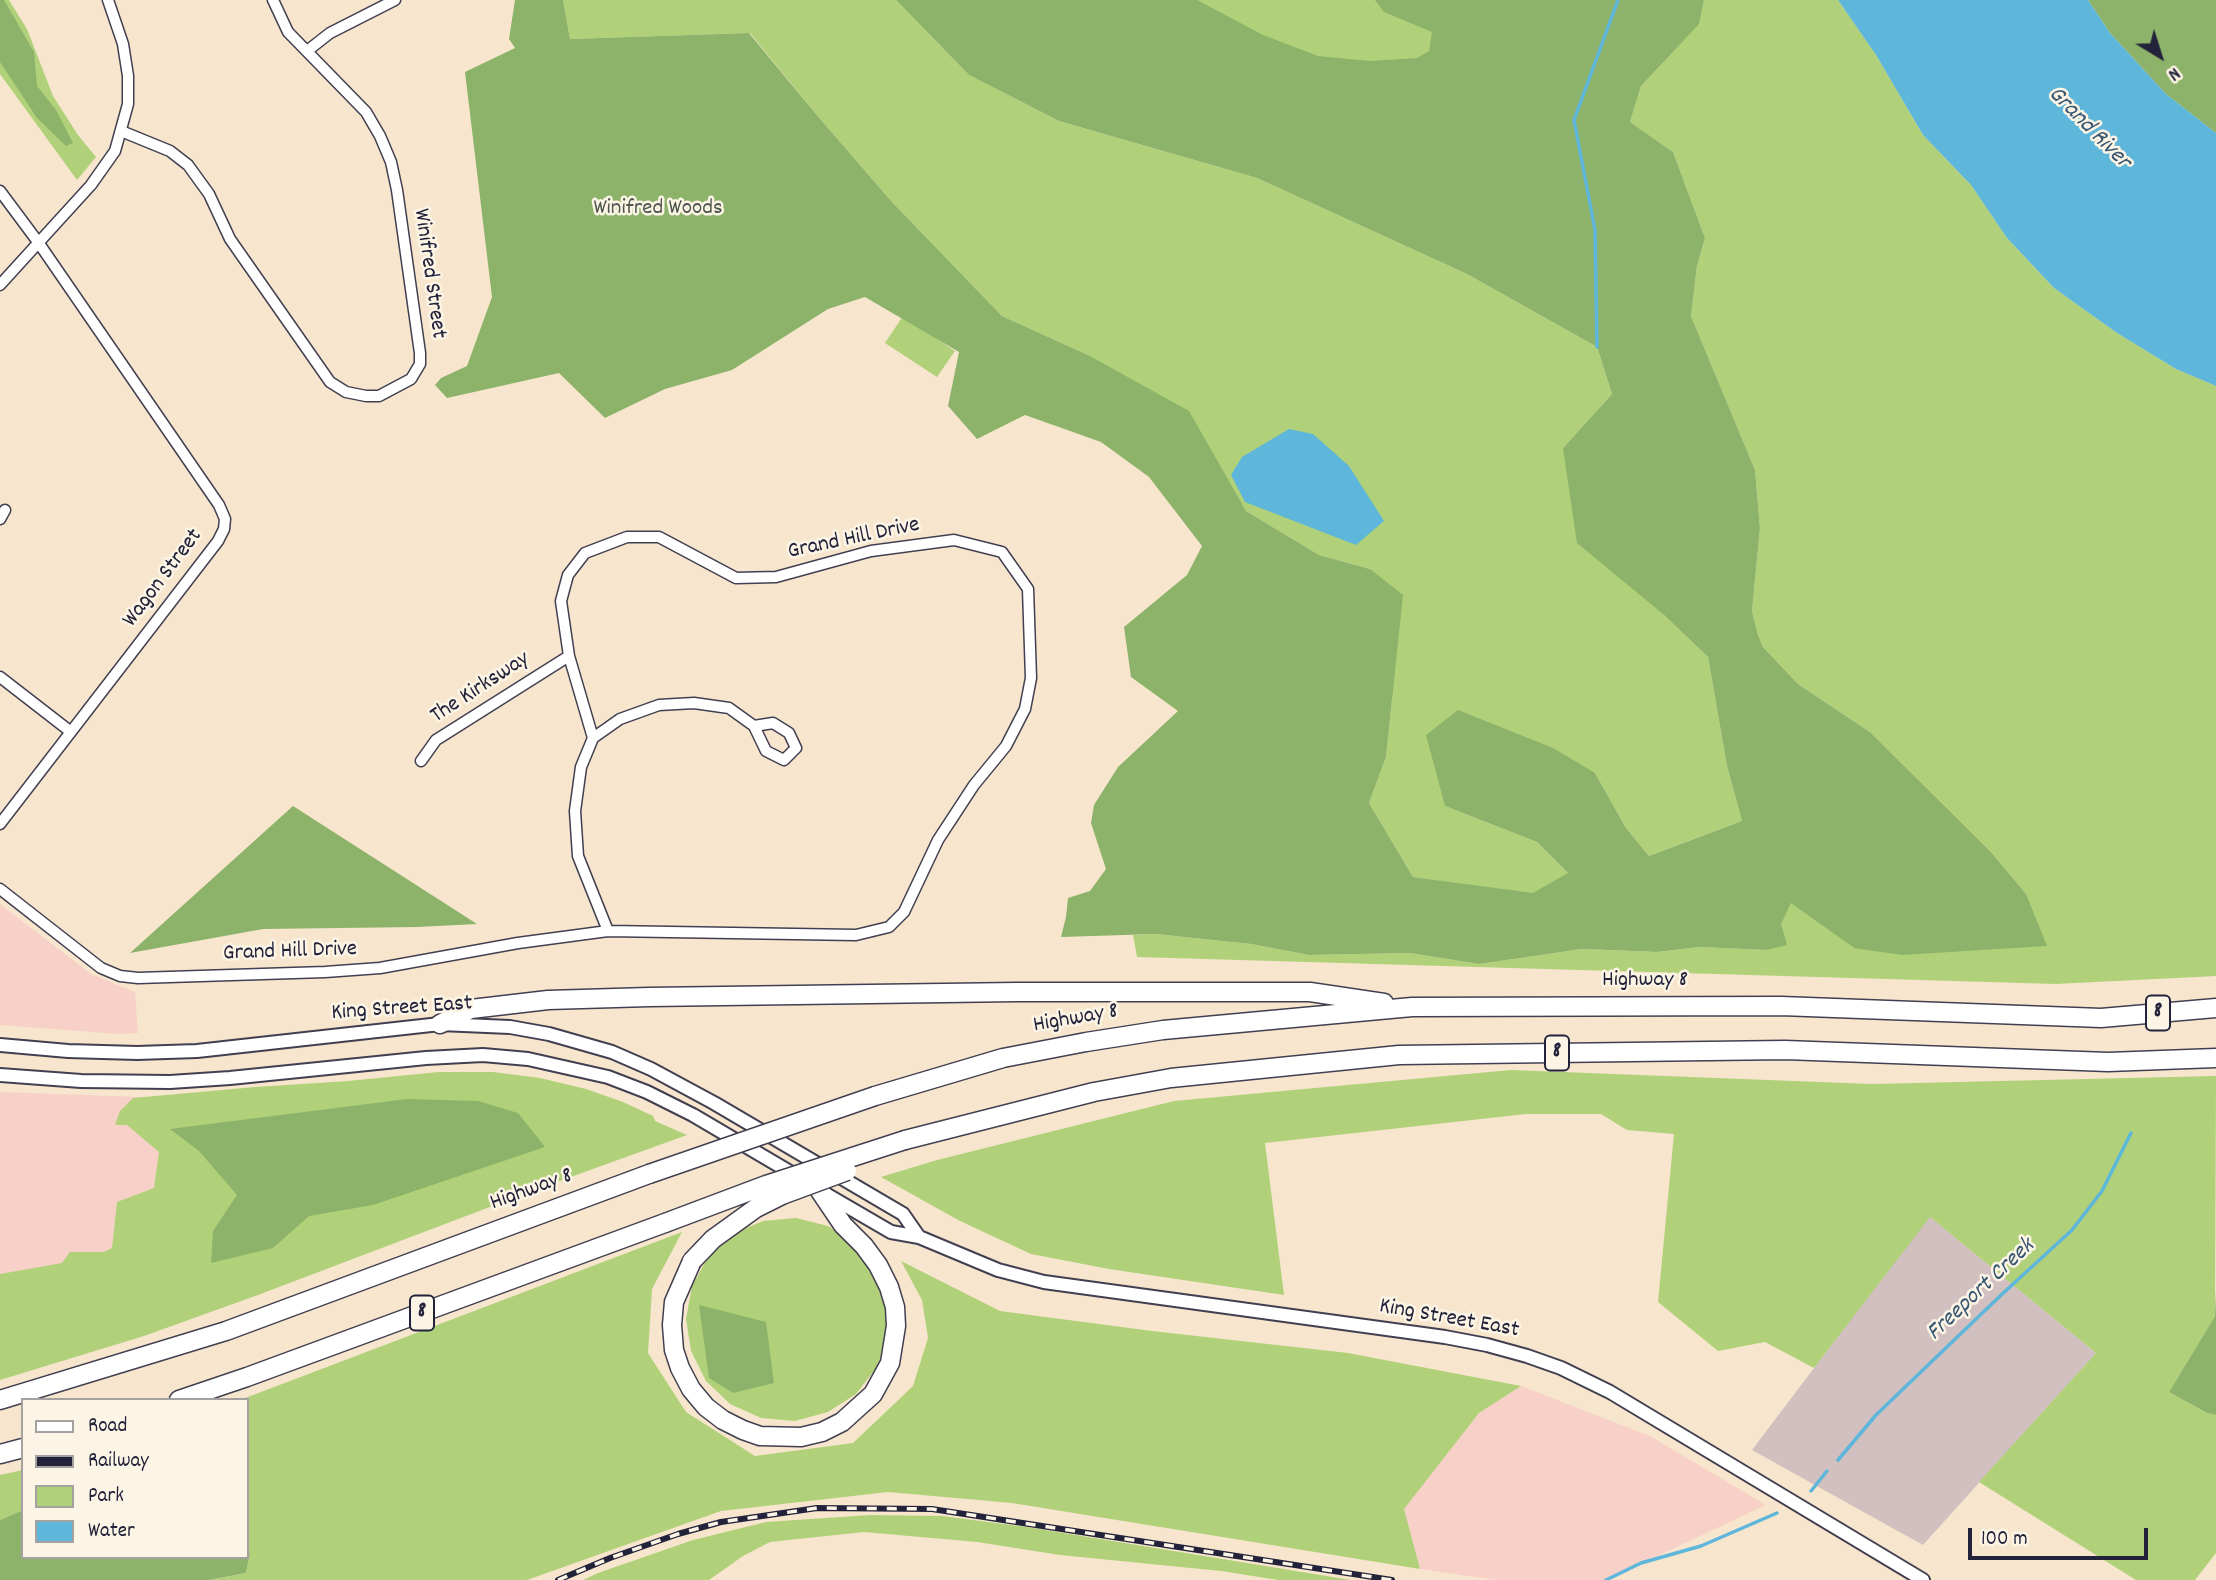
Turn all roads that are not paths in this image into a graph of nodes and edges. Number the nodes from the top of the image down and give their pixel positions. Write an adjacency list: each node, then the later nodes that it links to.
1 (108, 0): 5 (street)
2 (273, 0): 4 (street, Winifred Street)
3 (395, 0): 4 (street)
4 (307, 51): 5 (street, Winifred Street)
5 (121, 131): 7 (street)
6 (0, 191): 7 (street, Wagon Street)
7 (38, 242): 8 (street); 12 (street, Wagon Street)
8 (0, 285)
9 (569, 656): 13 (street, Grand Hill Drive); 14 (street, The Kirksway); 17 (street, Grand Hill Drive)
10 (0, 677): 12 (street)
11 (754, 726): 13 (street)
12 (71, 732): 15 (street, Wagon Street)
13 (593, 738): 17 (street)
14 (421, 761)
15 (0, 824)
16 (0, 889): 17 (street, Grand Hill Drive)
17 (608, 931)
18 (1412, 1007): 19 (highway, Highway 8 / 8); 20 (highway); 28 (highway, Highway 8 / 8, bridge)
19 (2216, 1009)
20 (440, 1024): 21 (main road, King Street East); 26 (main road, King Street East)
21 (0, 1045)
22 (2216, 1058): 24 (highway, 8)
23 (0, 1075): 25 (main road, King Street East)
24 (905, 1140): 25 (highway, bridge); 27 (highway, 8, bridge)
25 (820, 1191): 26 (main road, King Street East)
26 (919, 1237): 31 (main road, King Street East)
27 (185, 1398)
28 (0, 1400)
29 (21, 1449): 30 (highway)
30 (0, 1454)
31 (1923, 1580)

